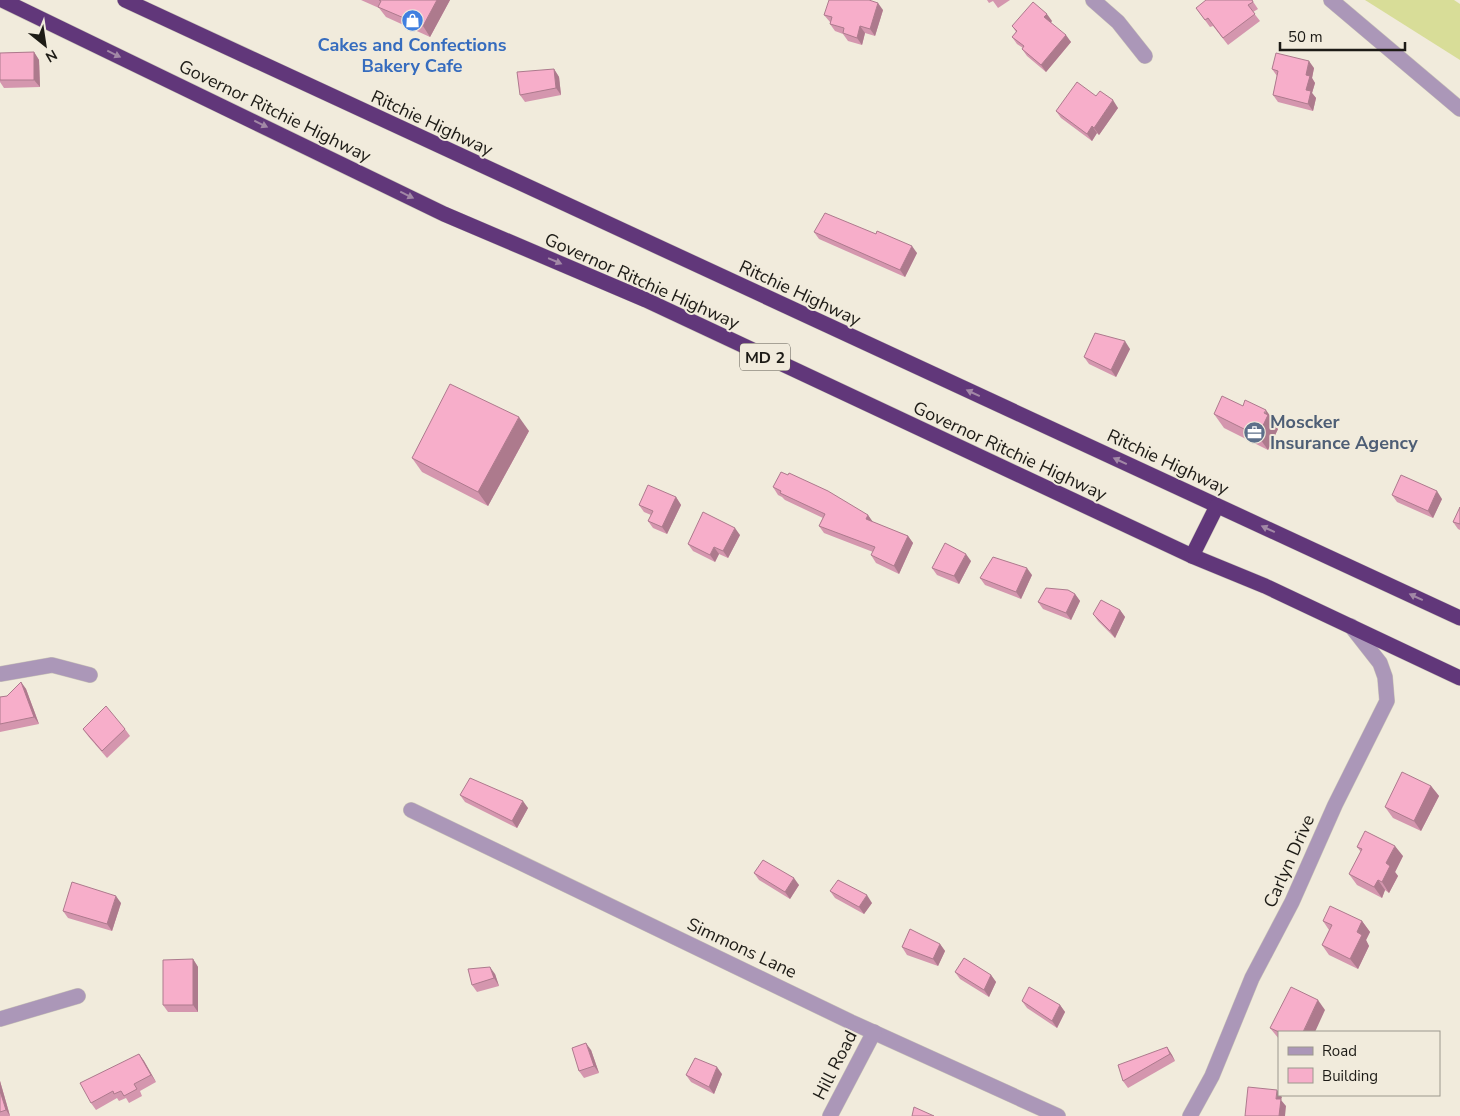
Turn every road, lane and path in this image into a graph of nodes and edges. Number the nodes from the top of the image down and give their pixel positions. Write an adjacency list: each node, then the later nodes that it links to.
1 (2, 0): 8 (highway, Governor Ritchie Highway / MD 2, one-way to 8)
2 (125, 0): 7 (highway, Ritchie Highway, one-way to 2)
3 (1093, 0): 5 (street)
4 (1332, 0): 6 (street)
5 (1145, 56)
6 (1460, 108)
7 (1217, 506): 8 (highway); 9 (highway, Ritchie Highway, one-way to 7)
8 (1192, 556): 10 (highway, Governor Ritchie Highway / MD 2)
9 (1460, 618)
10 (1351, 626): 13 (highway, Governor Ritchie Highway / MD 2); 20 (street, Carlyn Drive)
11 (0, 674): 12 (street)
12 (90, 676)
13 (1460, 678)
14 (411, 810): 17 (street, Simmons Lane)
15 (78, 996): 16 (street)
16 (0, 1019)
17 (874, 1032): 18 (street, Hill Road); 19 (street, Simmons Lane)
18 (830, 1116)
19 (1058, 1116)
20 (1190, 1116)

